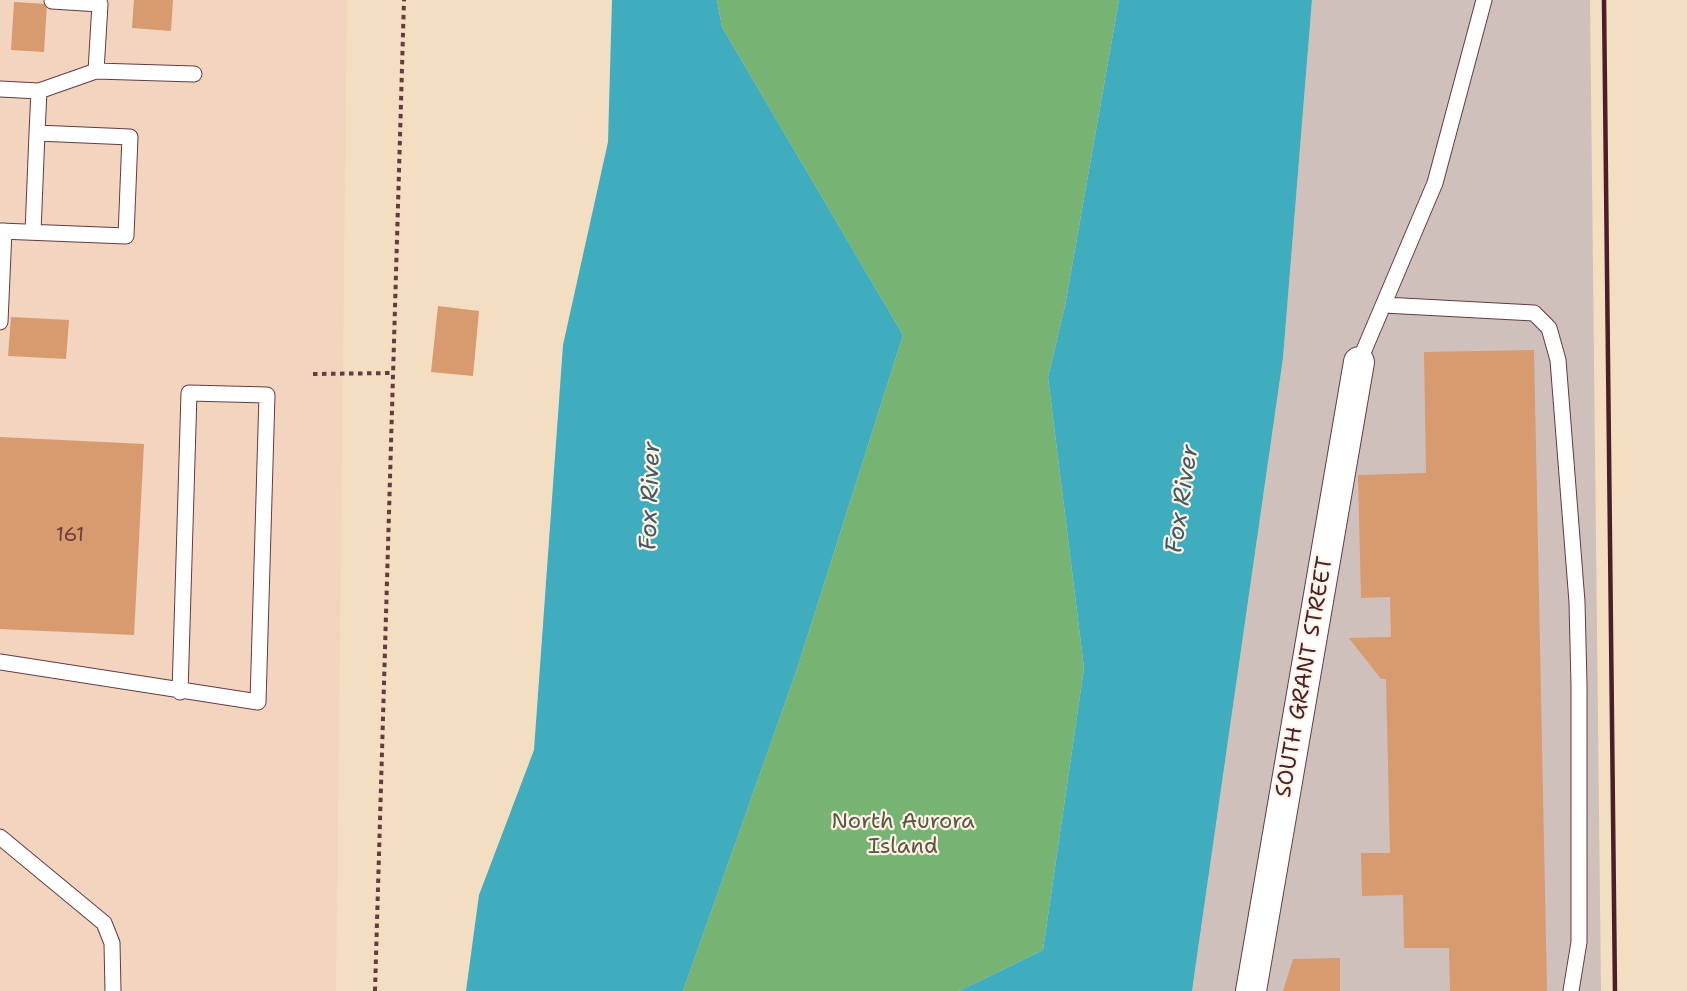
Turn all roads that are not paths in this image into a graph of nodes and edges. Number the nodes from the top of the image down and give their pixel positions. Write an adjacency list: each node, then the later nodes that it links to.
1 (1484, 0): 10 (lane)
2 (52, 1): 3 (lane)
3 (96, 71): 4 (lane); 6 (lane)
4 (194, 74)
5 (0, 89): 6 (lane)
6 (39, 91): 7 (lane)
7 (37, 133): 9 (lane); 9 (lane)
8 (2, 231): 9 (lane); 11 (lane)
9 (33, 232)
10 (1384, 305): 12 (lane); 18 (lane)
11 (0, 322)
12 (1359, 362): 17 (street, SOUTH GRANT STREET)
13 (0, 662): 14 (lane)
14 (180, 692): 14 (lane)
15 (0, 837): 16 (lane)
16 (113, 991)
17 (1251, 991)
18 (1571, 991)

